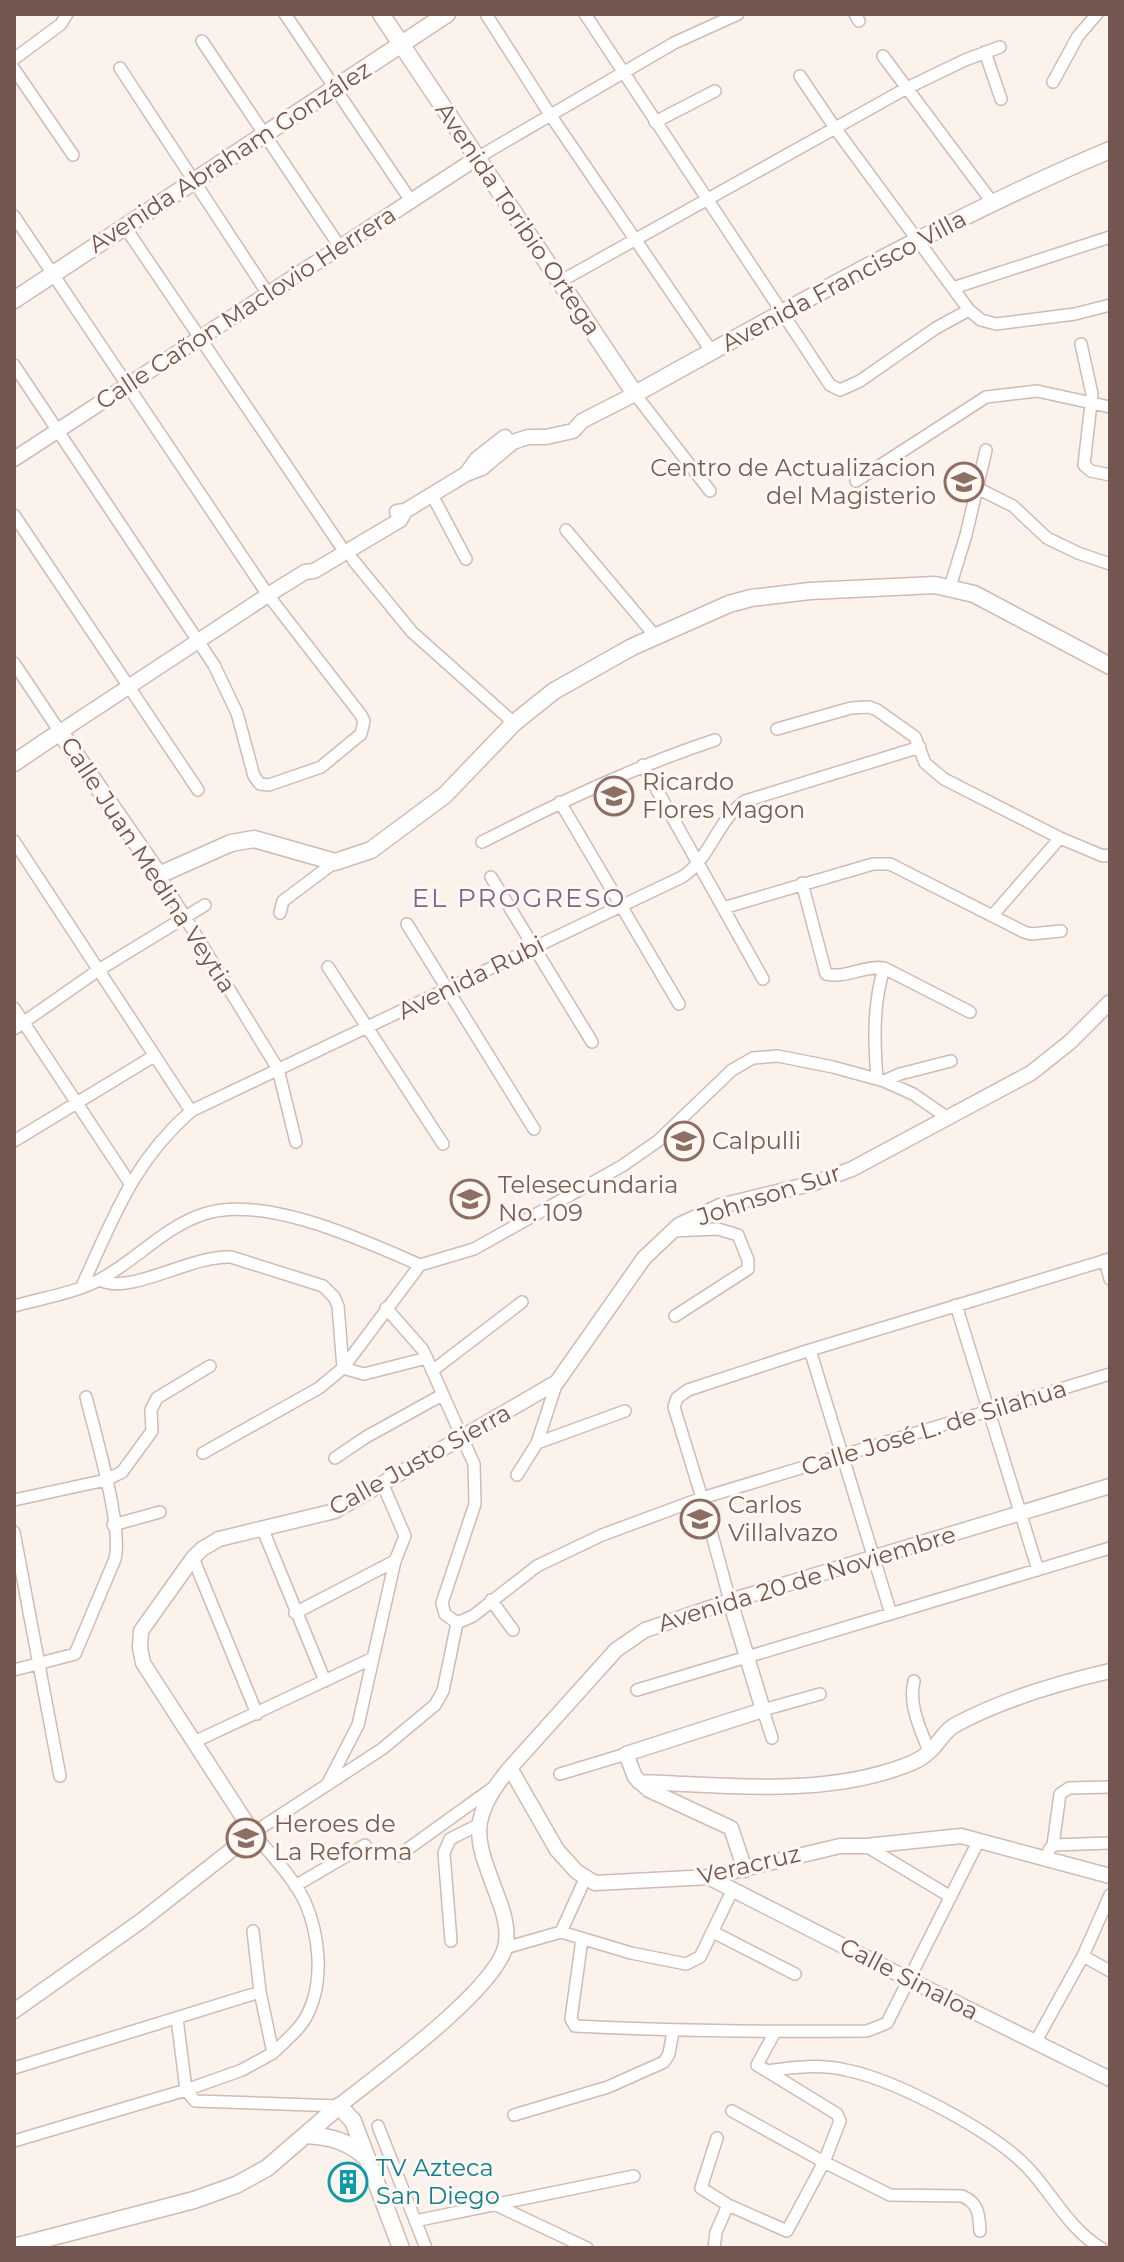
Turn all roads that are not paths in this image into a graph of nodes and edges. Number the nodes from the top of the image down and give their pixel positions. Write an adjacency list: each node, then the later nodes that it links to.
1 (67, 14): 14 (street)
2 (285, 14): 21 (street)
3 (381, 14): 10 (main road, Avenida Toribio Ortega)
4 (447, 14): 10 (main road, Avenida Abraham González)
5 (486, 14): 24 (street)
6 (585, 14): 17 (street)
7 (738, 14): 17 (street)
8 (1097, 14): 19 (street)
9 (202, 41): 27 (street)
10 (401, 44): 21 (main road, Avenida Abraham González); 30 (main road, Avenida Toribio Ortega)
11 (1000, 47): 12 (street)
12 (985, 52): 20 (street); 23 (street)
13 (883, 56): 20 (street)
14 (14, 59)
15 (120, 68): 31 (street)
16 (14, 69): 29 (street)
17 (623, 71): 24 (street); 25 (street)
18 (800, 76): 26 (street)
19 (1053, 82)
20 (907, 88): 26 (street); 34 (street)
21 (334, 89): 27 (main road, Avenida Abraham González); 33 (street)
22 (715, 91): 25 (street)
23 (1001, 99)
24 (549, 113): 30 (street); 38 (street)
25 (655, 122): 32 (street)
26 (835, 128): 32 (street); 39 (street)
27 (265, 134): 31 (main road, Avenida Abraham González); 40 (street)
28 (1110, 150): 34 (main road, Avenida Francisco Villa)
29 (73, 155)
30 (477, 158): 33 (street, Calle Cañon Maclovio Herrera); 42 (main road, Avenida Toribio Ortega)
31 (194, 181): 36 (main road, Avenida Abraham González); 44 (street)
32 (706, 200): 38 (street); 48 (street)
33 (411, 201): 40 (street, Calle Cañon Maclovio Herrera)
34 (992, 202): 39 (main road, Avenida Francisco Villa)
35 (14, 216): 41 (street)
36 (125, 227): 41 (main road, Avenida Abraham González); 49 (street)
37 (1110, 237): 43 (street)
38 (635, 239): 42 (street); 51 (street)
39 (916, 239): 43 (street); 48 (main road, Avenida Francisco Villa)
40 (340, 247): 44 (street, Calle Cañon Maclovio Herrera)
41 (53, 274): 45 (main road, Avenida Abraham González); 53 (street)
42 (561, 281): 54 (main road, Avenida Toribio Ortega)
43 (953, 288): 47 (street)
44 (268, 294): 49 (street, Calle Cañon Maclovio Herrera)
45 (14, 300)
46 (1110, 305): 47 (street)
47 (969, 310): 48 (street)
48 (784, 313): 51 (main road, Avenida Francisco Villa)
49 (202, 337): 53 (street, Calle Cañon Maclovio Herrera); 68 (street)
50 (1081, 344): 55 (street)
51 (712, 352): 54 (main road, Avenida Francisco Villa)
52 (14, 365): 57 (street)
53 (127, 385): 57 (street, Calle Cañon Maclovio Herrera); 74 (street)
54 (635, 394): 63 (street); 64 (street, Avenida Francisco Villa)
55 (1092, 404): 56 (street); 60 (street); 61 (street)
56 (1110, 407)
57 (58, 430): 59 (street, Calle Cañon Maclovio Herrera); 76 (street)
58 (986, 450): 62 (street)
59 (14, 459)
60 (1110, 475)
61 (856, 481)
62 (977, 488): 71 (street); 73 (street)
63 (710, 491)
64 (432, 495): 65 (street, Avenida Francisco Villa); 69 (street)
65 (405, 511): 68 (street, Avenida Francisco Villa); 72 (street, Avenida Francisco Villa)
66 (14, 515): 79 (street)
67 (566, 530): 75 (street)
68 (340, 545): 72 (street, Avenida Francisco Villa)
69 (466, 559)
70 (353, 560): 80 (street)
71 (1110, 564)
72 (305, 572): 74 (street, Avenida Francisco Villa)
73 (950, 587): 75 (main road); 78 (main road)
74 (268, 595): 76 (street, Avenida Francisco Villa); 76 (street)
75 (656, 637): 80 (main road)
76 (198, 641): 79 (street, Avenida Francisco Villa)
77 (14, 663): 82 (street, Calle Juan Medina Veytia)
78 (1110, 666)
79 (129, 686): 82 (street, Avenida Francisco Villa); 87 (street)
80 (514, 723): 93 (main road)
81 (777, 729): 84 (street)
82 (60, 732): 85 (main road, Avenida Francisco Villa); 95 (main road, Calle Juan Medina Veytia)
83 (715, 740): 86 (street)
84 (920, 747): 89 (street); 94 (street, Avenida Rubi)
85 (14, 763)
86 (643, 765): 88 (street); 94 (street)
87 (198, 790)
88 (560, 802): 91 (street); 99 (street)
89 (1060, 838): 92 (street); 103 (street)
90 (14, 841): 109 (street)
91 (482, 842)
92 (1110, 855)
93 (335, 862): 95 (main road); 101 (street)
94 (699, 863): 99 (street, Avenida Rubi); 100 (street)
95 (159, 875): 102 (street, Calle Juan Medina Veytia)
96 (491, 877): 106 (street)
97 (802, 883): 100 (street); 103 (street); 108 (street)
98 (205, 905): 102 (street)
99 (620, 908): 106 (street, Avenida Rubi); 113 (street)
100 (723, 908): 110 (street)
101 (280, 913)
102 (186, 915): 109 (street); 121 (street, Calle Juan Medina Veytia)
103 (992, 916): 105 (street)
104 (407, 924): 111 (street)
105 (1061, 931)
106 (535, 946): 111 (street, Avenida Rubi); 118 (street)
107 (328, 967): 117 (street)
108 (884, 968): 115 (street); 122 (street)
109 (97, 971): 116 (street); 119 (street)
110 (763, 979)
111 (449, 989): 117 (street, Avenida Rubi); 126 (street)
112 (1110, 1002): 125 (street, Johnson Sur)
113 (679, 1004)
114 (14, 1008): 116 (street)
115 (970, 1012)
116 (19, 1026): 123 (street)
117 (366, 1028): 121 (street, Avenida Rubi); 129 (street)
118 (592, 1042)
119 (154, 1056): 123 (street); 124 (street)
120 (951, 1061): 122 (street)
121 (278, 1069): 124 (street, Avenida Rubi); 128 (street, Calle Juan Medina Veytia)
122 (880, 1080): 125 (street); 133 (street)
123 (76, 1102): 127 (street); 130 (street)
124 (191, 1111): 130 (street, Avenida Rubi)
125 (948, 1118): 131 (street, Johnson Sur)
126 (534, 1129)
127 (14, 1141)
128 (296, 1142)
129 (443, 1144)
130 (129, 1182): 136 (street, Avenida Rubi)
131 (672, 1231): 141 (street); 148 (street, Johnson Sur)
132 (1107, 1259): 134 (street); 138 (street)
133 (420, 1265): 135 (street); 140 (street)
134 (1110, 1279)
135 (100, 1280): 136 (street); 145 (street)
136 (82, 1286): 139 (street)
137 (522, 1302): 146 (street)
138 (956, 1305): 142 (street); 151 (street)
139 (14, 1306)
140 (386, 1308): 143 (street); 145 (street)
141 (675, 1316)
142 (810, 1350): 156 (street); 162 (street)
143 (427, 1358): 145 (street); 146 (street)
144 (210, 1366): 159 (street)
145 (343, 1368): 155 (street)
146 (432, 1371): 149 (street)
147 (1110, 1374): 151 (street, Calle José L. de Silahua)
148 (557, 1382): 153 (street, Calle Justo Sierra); 154 (street, Johnson Sur)
149 (442, 1395): 153 (street); 157 (street)
150 (86, 1397): 159 (street)
151 (989, 1410): 156 (street, Calle José L. de Silahua); 165 (street)
152 (625, 1411): 154 (street)
153 (463, 1436): 160 (street, Calle Justo Sierra); 178 (street)
154 (537, 1443): 158 (street, Johnson Sur)
155 (203, 1453)
156 (844, 1456): 162 (street, Calle José L. de Silahua); 171 (street)
157 (335, 1458)
158 (517, 1475)
159 (106, 1480): 163 (street); 166 (street)
160 (383, 1485): 167 (street, Calle Justo Sierra); 172 (street)
161 (1110, 1486): 165 (street, Avenida 20 de Noviembre)
162 (702, 1498): 174 (street, Calle José L. de Silahua); 175 (street)
163 (14, 1500)
164 (160, 1512): 166 (street)
165 (1021, 1513): 171 (street, Avenida 20 de Noviembre); 173 (street)
166 (113, 1525): 182 (street)
167 (263, 1530): 170 (street, Calle Justo Sierra); 176 (street)
168 (14, 1532): 182 (street)
169 (1110, 1548): 173 (street)
170 (193, 1558): 190 (street); 192 (street, Calle Justo Sierra)
171 (876, 1558): 175 (street, Avenida 20 de Noviembre); 177 (street)
172 (395, 1561): 176 (street); 181 (street)
173 (1038, 1570): 177 (street)
174 (491, 1600): 178 (street, Calle José L. de Silahua); 179 (street)
175 (730, 1601): 180 (street); 195 (street, Avenida 20 de Noviembre)
176 (295, 1613): 185 (street)
177 (891, 1614): 180 (street)
178 (457, 1623): 201 (street)
179 (513, 1630)
180 (746, 1658): 187 (street); 189 (street)
181 (371, 1659): 185 (street); 201 (street)
182 (39, 1665): 183 (street); 197 (street)
183 (14, 1670)
184 (1110, 1671): 193 (street)
185 (325, 1681): 190 (street)
186 (914, 1681): 193 (street)
187 (637, 1690)
188 (820, 1694): 189 (street)
189 (763, 1710): 191 (street); 194 (street)
190 (257, 1714): 192 (street)
191 (772, 1738)
192 (194, 1742): 203 (street, Calle Justo Sierra)
193 (929, 1752): 198 (street)
194 (626, 1754): 196 (street); 198 (street)
195 (510, 1768): 199 (street, Avenida 20 de Noviembre); 214 (street)
196 (560, 1774)
197 (60, 1776)
198 (639, 1782): 211 (street)
199 (494, 1787): 202 (street, Avenida 20 de Noviembre); 209 (street)
200 (1110, 1787): 207 (street)
201 (326, 1788): 203 (street)
202 (478, 1825): 223 (street); 224 (street)
203 (253, 1833): 215 (street, Calle Justo Sierra); 230 (street)
204 (979, 1840): 208 (street, Veracruz); 210 (street, Veracruz); 218 (street)
205 (1110, 1843): 207 (street)
206 (365, 1845): 215 (street)
207 (1053, 1845): 210 (street)
208 (866, 1846): 211 (street, Veracruz); 218 (street)
209 (398, 1856)
210 (1044, 1859): 212 (street, Veracruz)
211 (745, 1870): 213 (street, Veracruz)
212 (1110, 1876)
213 (710, 1877): 214 (street, Veracruz); 216 (street, Calle Sinaloa)
214 (585, 1879): 220 (street)
215 (294, 1884): 235 (street, Calle Justo Sierra)
216 (733, 1889): 221 (street); 228 (street, Calle Sinaloa)
217 (1110, 1895): 225 (street)
218 (951, 1897): 228 (street)
219 (253, 1931): 229 (street)
220 (561, 1932): 222 (street); 224 (street)
221 (713, 1932): 222 (street); 227 (street)
222 (582, 1939): 232 (street)
223 (451, 1941)
224 (505, 1948): 240 (street)
225 (1083, 1956): 226 (street); 234 (street)
226 (1110, 1971)
227 (795, 1974)
228 (910, 1980): 233 (street); 234 (street, Calle Sinaloa)
229 (260, 1992): 231 (street); 235 (street)
230 (14, 2011)
231 (177, 2018): 236 (street); 239 (street)
232 (673, 2031): 233 (street); 242 (street)
233 (775, 2032): 237 (street)
234 (1036, 2041): 238 (street, Calle Sinaloa)
235 (273, 2053): 239 (street)
236 (14, 2068)
237 (762, 2068): 248 (street); 254 (street)
238 (1110, 2079)
239 (186, 2090): 240 (street); 246 (street)
240 (339, 2106): 244 (main road); 247 (main road)
241 (732, 2111): 248 (street)
242 (514, 2115)
243 (378, 2126): 252 (street)
244 (307, 2135): 247 (main road); 255 (main road)
245 (717, 2138): 251 (street)
246 (14, 2141)
247 (369, 2159): 256 (main road)
248 (824, 2162): 251 (street); 253 (street)
249 (634, 2176): 250 (street)
250 (494, 2204): 252 (street); 258 (street)
251 (728, 2205): 259 (street)
252 (415, 2221): 257 (street)
253 (980, 2231)
254 (1084, 2238): 260 (street); 261 (street)
255 (14, 2247)
256 (401, 2248)
257 (426, 2248)
258 (587, 2248)
259 (714, 2248)
260 (1074, 2248)
261 (1101, 2248)

